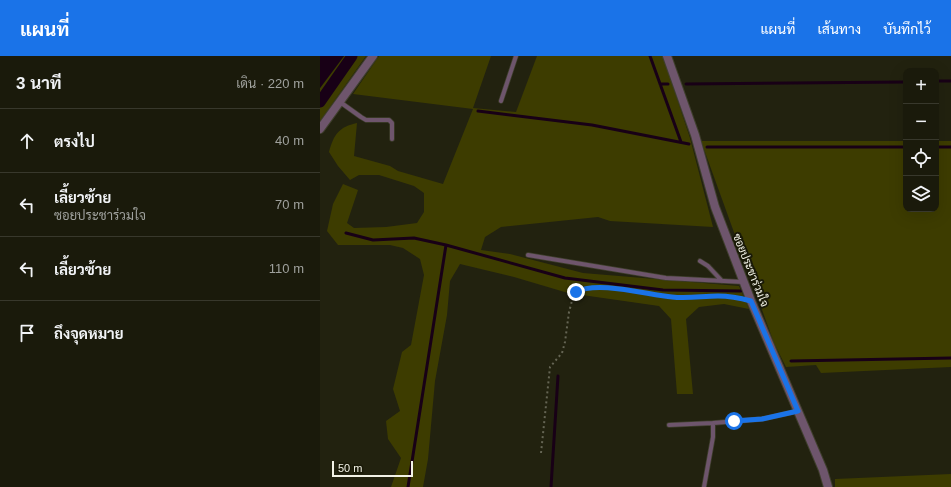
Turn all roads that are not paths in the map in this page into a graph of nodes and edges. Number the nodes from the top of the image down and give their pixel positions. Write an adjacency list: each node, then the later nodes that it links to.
1 (373, 56): 5 (street)
2 (516, 56): 4 (lane)
3 (667, 56): 11 (street, ซอยประชาร่วมใจ)
4 (501, 101)
5 (340, 102): 6 (street); 7 (lane)
6 (320, 129)
7 (392, 139)
8 (528, 255): 10 (lane)
9 (700, 261): 10 (lane)
10 (722, 281): 11 (lane)
11 (744, 282): 12 (street, ซอยประชาร่วมใจ)
12 (798, 411): 13 (lane); 16 (street, ซอยประชาร่วมใจ)
13 (713, 423): 14 (lane); 15 (lane)
14 (669, 425)
15 (704, 487)
16 (828, 487)

